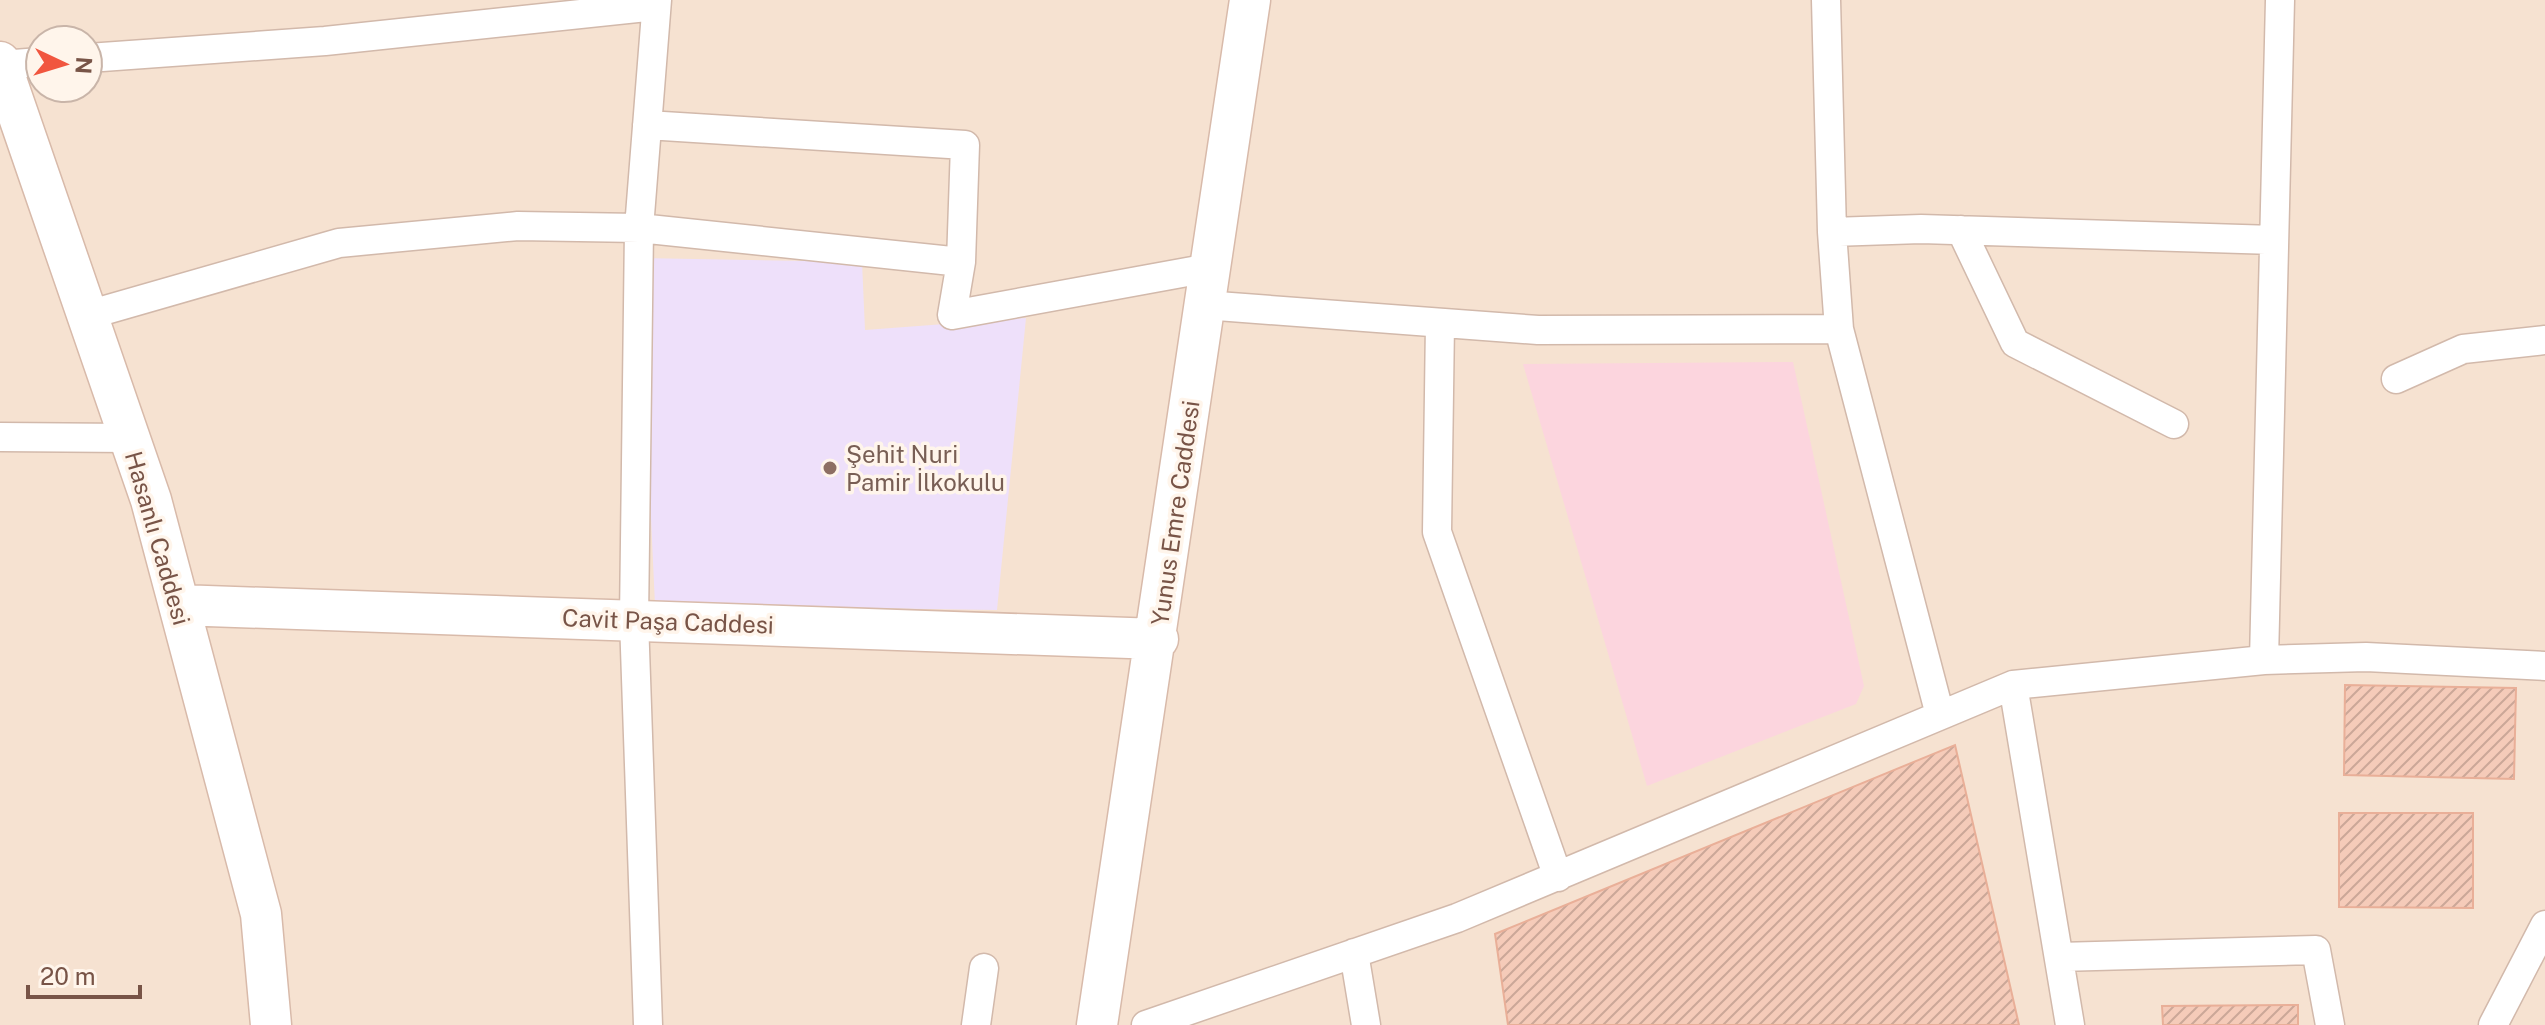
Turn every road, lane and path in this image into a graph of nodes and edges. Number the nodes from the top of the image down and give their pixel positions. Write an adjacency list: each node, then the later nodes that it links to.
1 (1250, 0): 14 (street, Yunus Emre Caddesi)
2 (1826, 0): 11 (street)
3 (2280, 0): 12 (street)
4 (656, 3): 5 (street); 8 (street)
5 (104, 57)
6 (24, 63): 7 (street)
7 (0, 64): 15 (street, Hasanlı Caddesi)
8 (647, 125): 9 (street); 13 (street)
9 (639, 228): 13 (street); 15 (street); 24 (street)
10 (1961, 230): 11 (street); 12 (street); 20 (street)
11 (1832, 232): 17 (street)
12 (2274, 240): 26 (street)
13 (961, 262): 14 (street)
14 (1206, 287): 16 (street); 25 (street, Yunus Emre Caddesi)
15 (88, 315): 22 (street, Hasanlı Caddesi)
16 (1440, 323): 17 (street); 30 (street)
17 (1839, 329): 29 (street)
18 (2545, 340): 19 (street)
19 (2396, 379)
20 (2174, 424)
21 (0, 437): 22 (street)
22 (130, 438): 23 (street, Hasanlı Caddesi)
23 (179, 605): 24 (street, Cavit Paşa Caddesi); 35 (street, Hasanlı Caddesi)
24 (634, 620): 25 (street, Cavit Paşa Caddesi); 36 (street)
25 (1158, 639): 38 (street, Yunus Emre Caddesi)
26 (2264, 660): 27 (street); 28 (street)
27 (2545, 666)
28 (2013, 685): 29 (street); 33 (street)
29 (1940, 715): 30 (street)
30 (1558, 877): 32 (street)
31 (2545, 925): 43 (street)
32 (1354, 953): 39 (street); 40 (street)
33 (2059, 957): 41 (street); 42 (street)
34 (984, 968): 37 (street)
35 (271, 1025)
36 (648, 1025)
37 (976, 1025)
38 (1097, 1025)
39 (1146, 1025)
40 (1366, 1025)
41 (2070, 1025)
42 (2330, 1025)
43 (2493, 1025)

